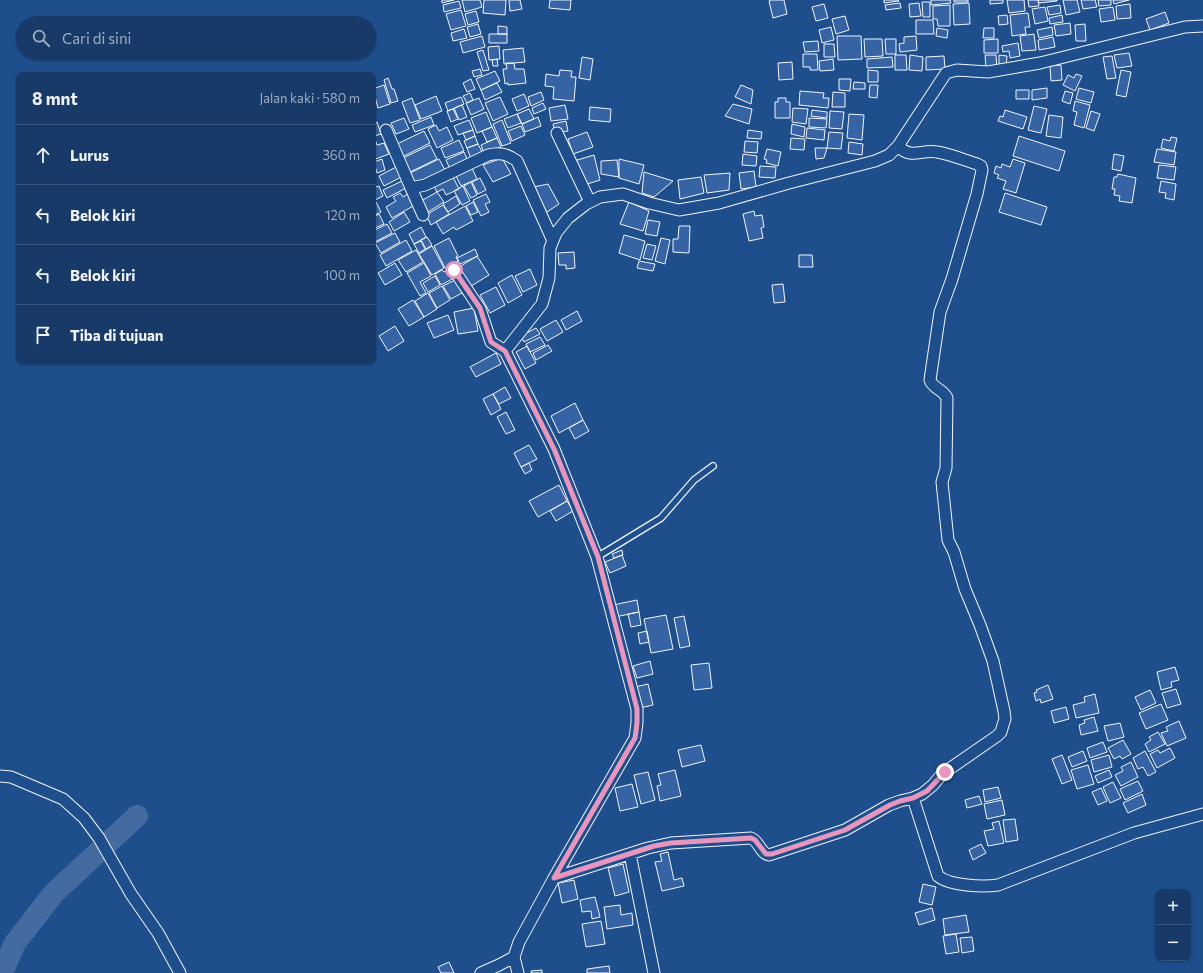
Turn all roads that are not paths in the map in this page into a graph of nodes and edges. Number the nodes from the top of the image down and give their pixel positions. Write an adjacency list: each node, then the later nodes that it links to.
1 (1203, 26): 4 (street)
2 (386, 130): 5 (street)
3 (557, 133): 6 (street)
4 (898, 146): 6 (street); 14 (street)
5 (411, 188): 7 (street); 8 (street)
6 (590, 202): 8 (street)
7 (423, 215)
8 (553, 241): 10 (street)
9 (454, 270): 10 (street)
10 (505, 351): 12 (street)
11 (713, 466): 12 (lane)
12 (598, 557): 17 (street)
13 (0, 776): 19 (street)
14 (913, 798): 15 (street); 16 (street)
15 (1203, 814)
16 (630, 854): 17 (street); 22 (street)
17 (554, 878): 18 (street)
18 (514, 957): 20 (street); 21 (street)
19 (180, 973)
20 (481, 973)
21 (518, 973)
22 (654, 973)

